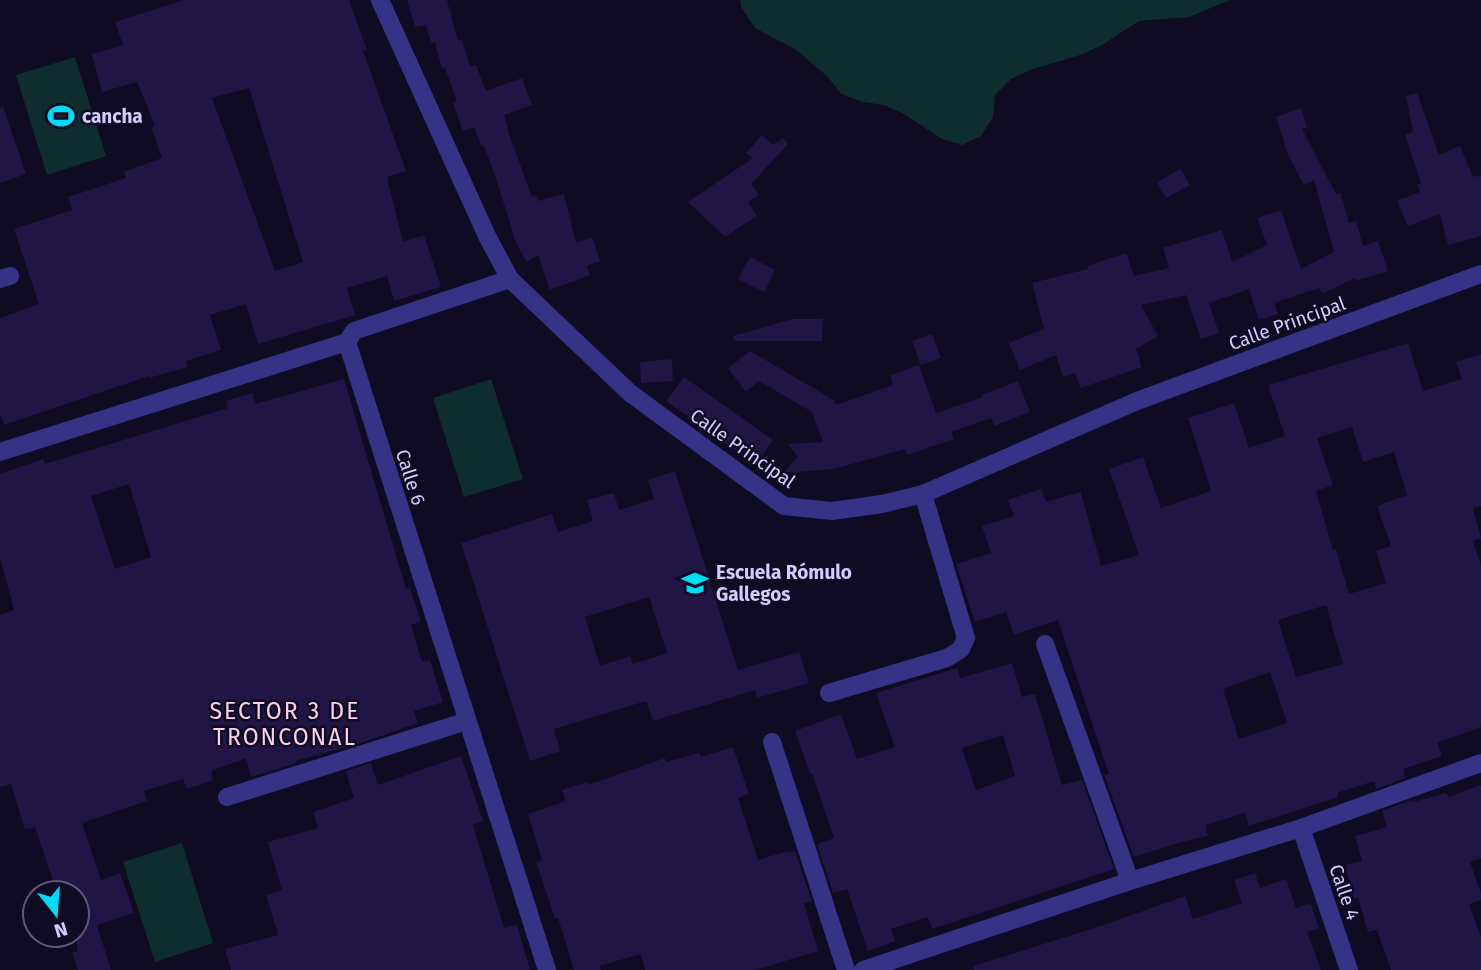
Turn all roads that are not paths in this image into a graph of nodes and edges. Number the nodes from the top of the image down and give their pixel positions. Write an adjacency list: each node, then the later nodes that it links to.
1 (380, 0): 3 (street, Calle Principal)
2 (1481, 274): 6 (street, Calle Principal)
3 (510, 279): 4 (street); 6 (street, Calle Principal)
4 (347, 342): 5 (street); 9 (street, Calle 6)
5 (0, 452)
6 (923, 494): 8 (street)
7 (1045, 644): 14 (street)
8 (830, 693)
9 (467, 721): 12 (street); 16 (street, Calle 6)
10 (772, 742): 17 (street)
11 (1481, 763): 13 (street)
12 (227, 797)
13 (1301, 828): 14 (street); 18 (street, Calle 4)
14 (1130, 881): 15 (street)
15 (868, 969)
16 (547, 970)
17 (846, 970)
18 (1349, 970)

